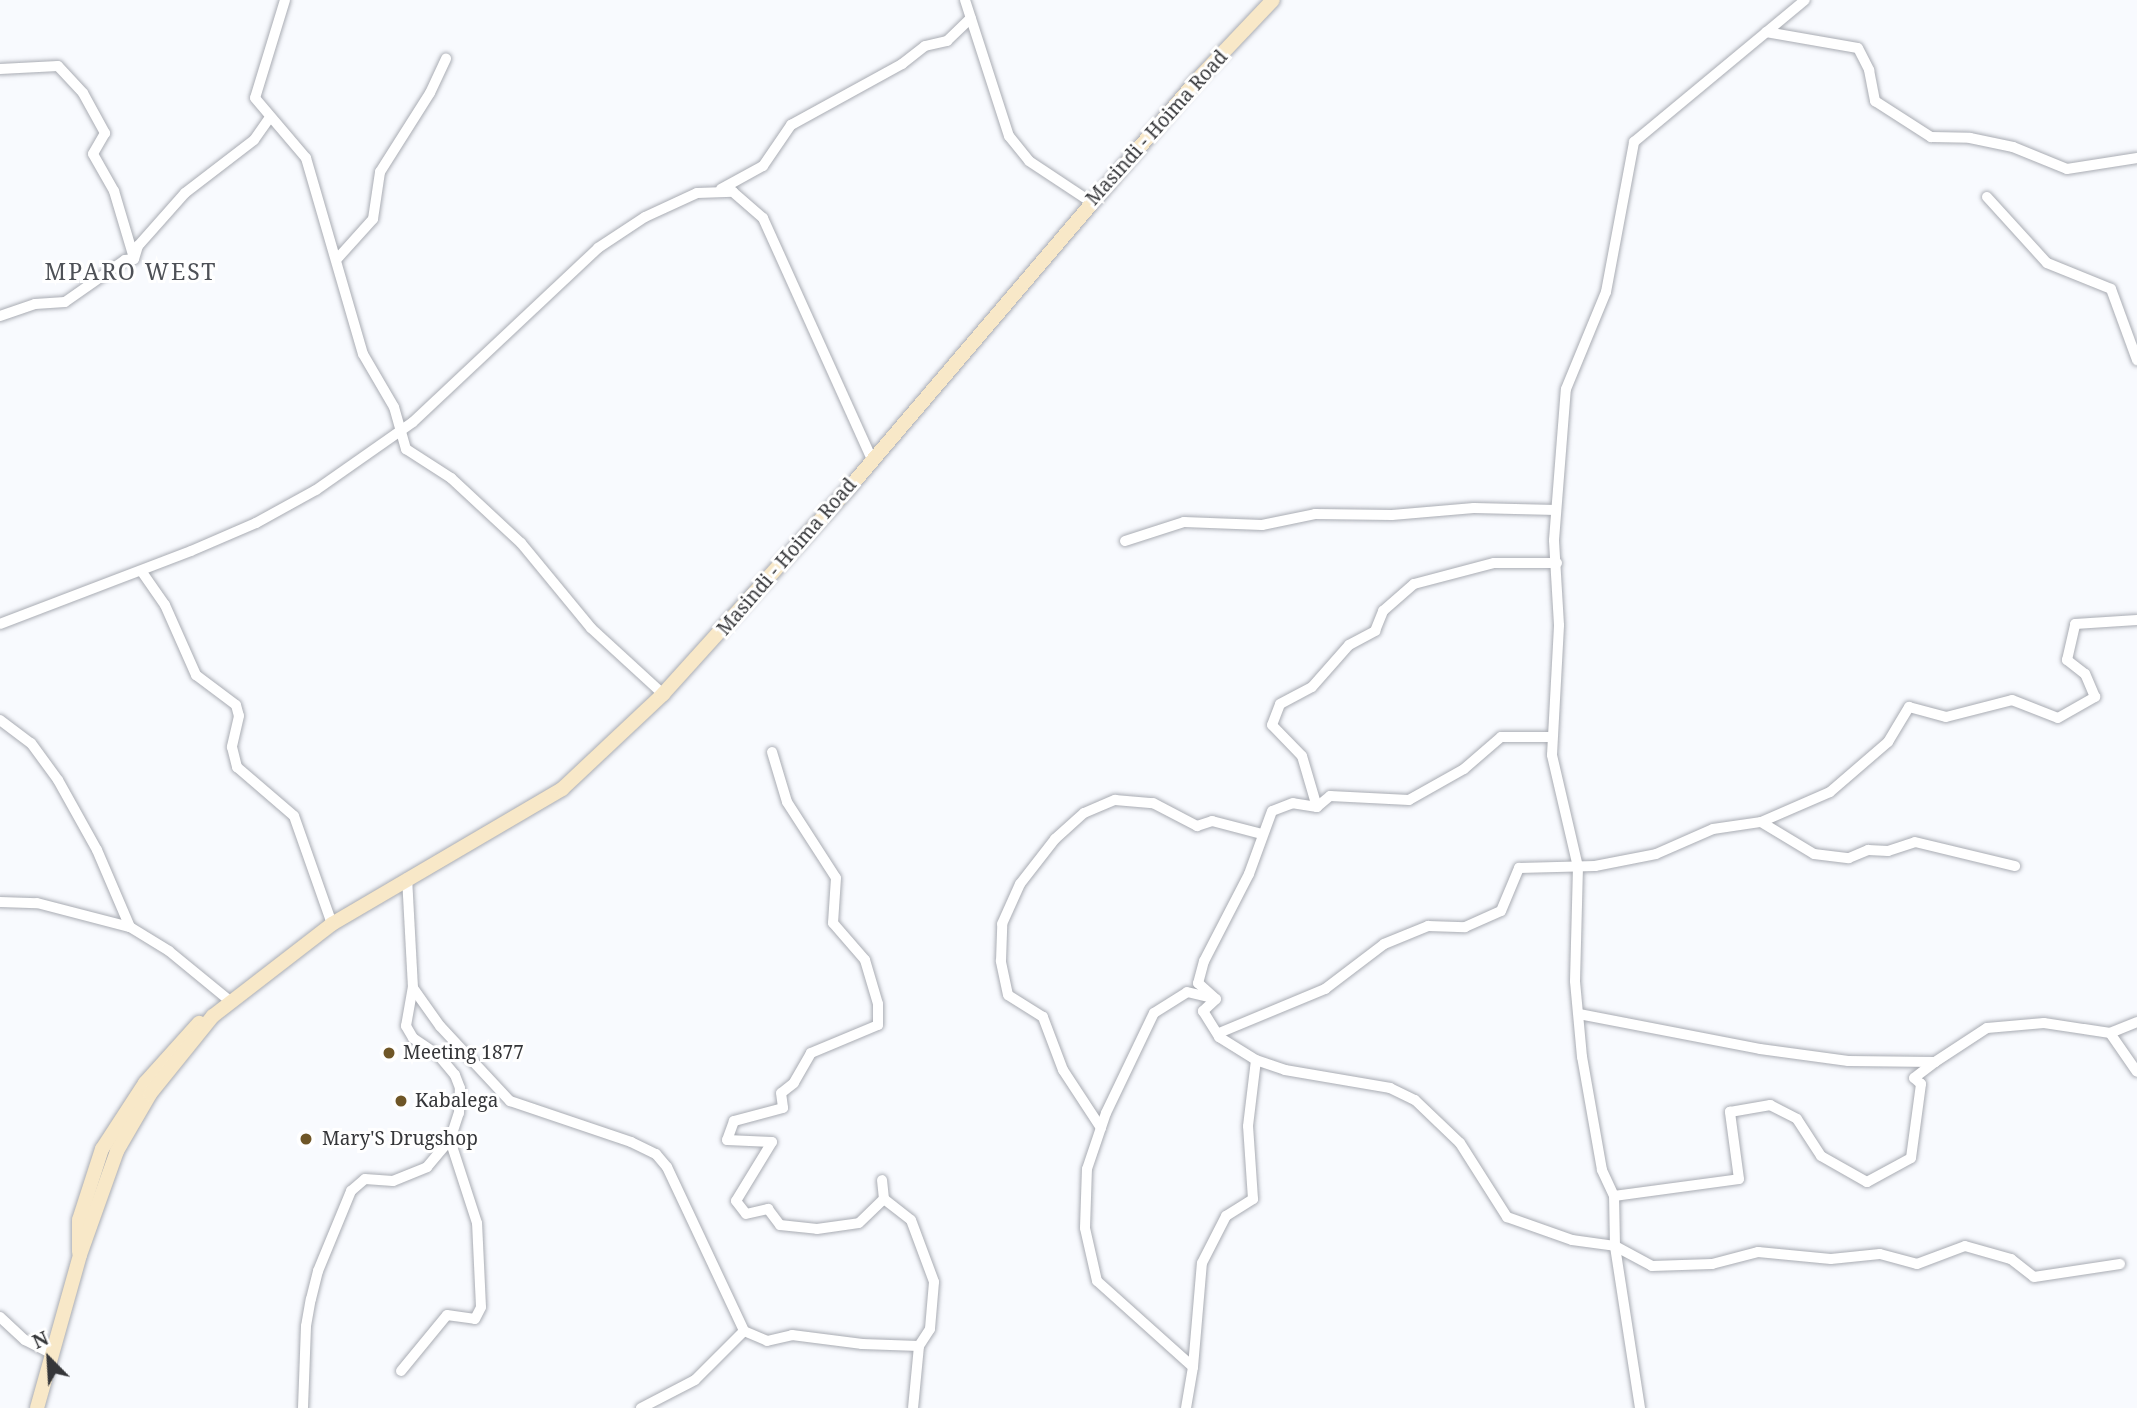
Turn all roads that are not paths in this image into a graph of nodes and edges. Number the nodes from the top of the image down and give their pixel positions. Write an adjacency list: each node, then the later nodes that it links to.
1 (285, 0): 9 (street)
2 (965, 0): 5 (street)
3 (1273, 0): 13 (main road, Masindi - Hoima Road)
4 (1805, 0): 6 (street)
5 (971, 18): 11 (street); 13 (street)
6 (1766, 32): 10 (street); 20 (street)
7 (446, 58): 15 (street)
8 (0, 69): 14 (street)
9 (270, 117): 14 (street); 15 (street)
10 (2137, 158)
11 (720, 189): 18 (street); 19 (street)
12 (1987, 197): 17 (street)
13 (1091, 202): 19 (main road, Masindi - Hoima Road)
14 (134, 259): 16 (street)
15 (337, 259): 18 (street)
16 (0, 316)
17 (2137, 360)
18 (401, 430): 23 (street); 26 (street)
19 (872, 459): 26 (main road, Masindi - Hoima Road)
20 (1556, 510): 21 (street); 22 (street)
21 (1125, 541)
22 (1557, 563): 28 (street); 30 (street)
23 (142, 572): 25 (street); 37 (street)
24 (2137, 620): 31 (street)
25 (0, 624)
26 (663, 694): 35 (main road, Masindi - Hoima Road)
27 (0, 720): 38 (street)
28 (1552, 737): 30 (street); 34 (street)
29 (772, 752): 53 (street)
30 (1317, 807): 32 (street)
31 (1761, 822): 33 (street); 34 (street)
32 (1262, 834): 40 (street); 49 (street)
33 (2015, 866)
34 (1578, 867): 42 (street); 44 (street)
35 (407, 878): 37 (main road, Masindi - Hoima Road); 39 (street)
36 (0, 902): 38 (street)
37 (332, 924): 41 (main road, Masindi - Hoima Road)
38 (130, 927): 41 (street)
39 (413, 988): 50 (street); 57 (street)
40 (1216, 999): 44 (street); 49 (street)
41 (230, 1001): 59 (main road, Masindi - Hoima Road)
42 (1579, 1014): 47 (street); 52 (street)
43 (2137, 1022): 45 (street)
44 (1219, 1033): 46 (street)
45 (2110, 1033): 47 (street); 48 (street)
46 (1256, 1060): 54 (street); 60 (street)
47 (1935, 1062): 52 (street)
48 (2137, 1072)
49 (1101, 1128): 60 (street)
50 (450, 1140): 61 (street); 63 (street)
51 (882, 1180): 53 (street)
52 (1614, 1196): 54 (street)
53 (884, 1199): 58 (street)
54 (1615, 1246): 55 (street); 67 (street)
55 (2120, 1264)
56 (0, 1317): 59 (street)
57 (744, 1331): 58 (street); 64 (street)
58 (919, 1346): 65 (street)
59 (53, 1354): 62 (main road, Masindi - Hoima Road)
60 (1193, 1367): 66 (street)
61 (401, 1371)
62 (37, 1408)
63 (303, 1408)
64 (641, 1408)
65 (913, 1408)
66 (1186, 1408)
67 (1640, 1408)

